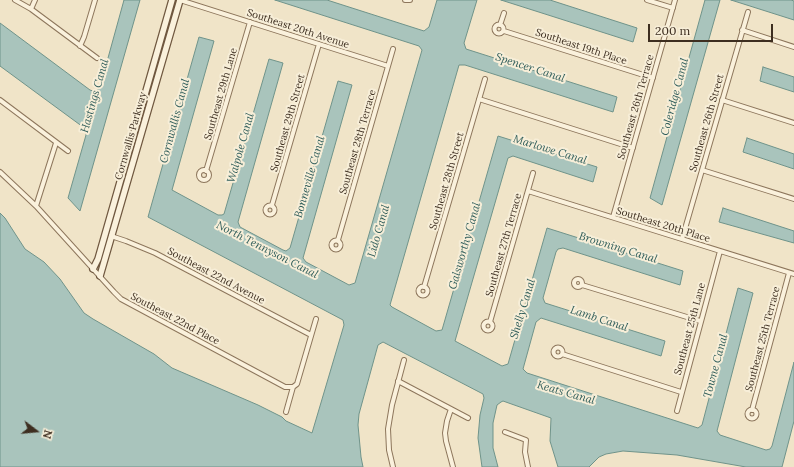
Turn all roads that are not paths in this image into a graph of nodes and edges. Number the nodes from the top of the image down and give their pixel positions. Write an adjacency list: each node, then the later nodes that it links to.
1 (15, 0): 11 (street)
2 (35, 0): 11 (street)
3 (95, 0): 19 (street)
4 (172, 0): 29 (street, Cornwallis Parkway)
5 (180, 0): 14 (street, Southeast 20th Avenue); 30 (street, Cornwallis Parkway)
6 (405, 0): 7 (street)
7 (410, 0)
8 (647, 0): 10 (street)
9 (675, 0): 10 (street, Southeast 26th Terrace)
10 (673, 8): 24 (street, Southeast 26th Terrace)
11 (31, 9): 19 (street)
12 (748, 12): 16 (street, Southeast 26th Street)
13 (504, 13): 15 (street)
14 (250, 22): 18 (street, Southeast 20th Avenue); 36 (street, Southeast 29th Lane)
15 (500, 25): 17 (street); 17 (street)
16 (742, 30): 20 (street); 28 (street, Southeast 26th Street)
17 (504, 31): 24 (street, Southeast 19th Place)
18 (319, 44): 23 (street, Southeast 20th Avenue); 41 (street, Southeast 29th Street)
19 (80, 46): 22 (street)
20 (794, 47)
21 (393, 49): 23 (street, Southeast 28th Terrace)
22 (97, 58)
23 (388, 66): 46 (street, Southeast 28th Terrace)
24 (653, 78): 33 (street, Southeast 26th Terrace)
25 (485, 79): 26 (street, Southeast 28th Street)
26 (479, 99): 33 (street); 53 (street, Southeast 28th Street)
27 (0, 100): 32 (street)
28 (722, 100): 31 (street); 35 (street, Southeast 26th Street)
29 (141, 107): 30 (street); 48 (street, Cornwallis Parkway)
30 (148, 109): 44 (street, Cornwallis Parkway)
31 (794, 123)
32 (56, 143): 34 (street); 42 (street)
33 (633, 148): 43 (street, Southeast 26th Terrace)
34 (68, 151)
35 (702, 170): 40 (street); 45 (street, Southeast 26th Street)
36 (206, 171)
37 (0, 172): 42 (street, Southeast 22nd Place)
38 (533, 173): 39 (street, Southeast 27th Terrace)
39 (528, 191): 43 (street, Southeast 20th Place); 56 (street, Southeast 27th Terrace)
40 (794, 199)
41 (272, 205)
42 (36, 206): 48 (street, Southeast 22nd Place)
43 (613, 217): 45 (street, Southeast 20th Place)
44 (111, 236): 51 (street, Cornwallis Parkway); 57 (street, Southeast 22nd Avenue)
45 (682, 239): 47 (street, Southeast 20th Place)
46 (338, 240)
47 (720, 251): 49 (street, Southeast 20th Place); 55 (street, Southeast 25th Lane)
48 (93, 269): 51 (street, Southeast 22nd Place)
49 (789, 273): 50 (street, Southeast 20th Place); 64 (street, Southeast 25th Terrace)
50 (794, 274)
51 (100, 276): 61 (street, Southeast 22nd Place)
52 (582, 284): 55 (street)
53 (424, 287)
54 (316, 318): 57 (street)
55 (700, 321): 62 (street, Southeast 25th Lane)
56 (490, 322)
57 (311, 335): 61 (street)
58 (562, 354): 62 (street)
59 (404, 360): 60 (street)
60 (398, 381): 63 (street); 69 (street)
61 (293, 387): 66 (street)
62 (682, 392): 65 (street, Southeast 25th Lane)
63 (451, 409): 67 (street); 70 (street)
64 (752, 410)
65 (677, 411)
66 (286, 412)
67 (468, 418)
68 (505, 432): 71 (street)
69 (393, 467)
70 (453, 467)
71 (528, 467)

